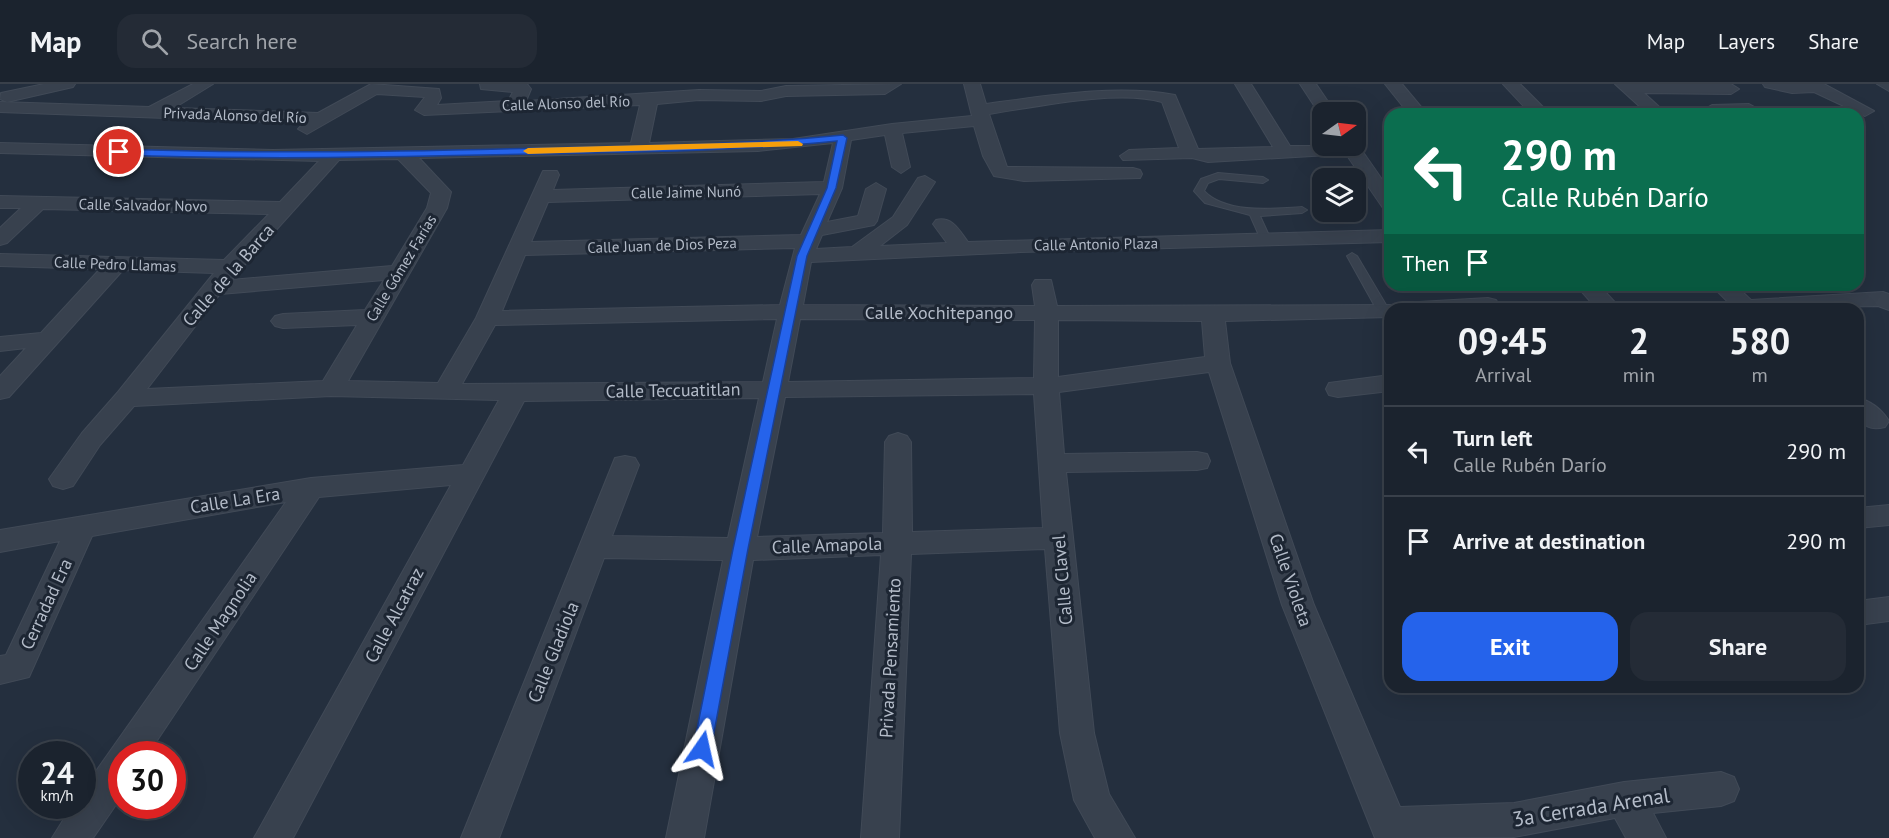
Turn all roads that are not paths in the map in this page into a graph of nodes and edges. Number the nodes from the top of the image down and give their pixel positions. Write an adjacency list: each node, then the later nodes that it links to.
1 (67, 84): 18 (street)
2 (205, 84): 27 (street)
3 (893, 84): 16 (street, Calle Alonso del Río)
4 (972, 84): 28 (street)
5 (1243, 84): 35 (street)
6 (1308, 84): 20 (street)
7 (1394, 84): 23 (street)
8 (1510, 84): 24 (street)
9 (1885, 84): 14 (street)
10 (1776, 85): 26 (street)
11 (487, 86): 21 (street)
12 (1626, 86): 13 (street); 25 (street)
13 (1730, 86)
14 (1889, 86)
15 (379, 87): 21 (street, Calle Alonso del Río); 29 (street)
16 (787, 87): 17 (street, Calle Alonso del Río)
17 (700, 89): 19 (street, Calle Alonso del Río)
18 (0, 98)
19 (650, 100): 21 (street, Calle Alonso del Río); 33 (street)
20 (1320, 102)
21 (515, 105)
22 (0, 108): 27 (street)
23 (1413, 108)
24 (1535, 108)
25 (1651, 108)
26 (1859, 108)
27 (148, 111): 29 (street, Privada Alonso del Río)
28 (982, 115): 30 (street); 36 (street); 36 (street)
29 (321, 118): 39 (street)
30 (892, 129): 31 (street); 41 (street)
31 (843, 138): 33 (street); 45 (street)
32 (0, 148): 39 (street)
33 (639, 148): 37 (street)
34 (1312, 150): 35 (street)
35 (1285, 152): 36 (street)
36 (1192, 153)
37 (404, 154): 38 (street); 66 (street, Calle Gómez Farías)
38 (334, 155): 39 (street); 51 (street, Calle de la Barca)
39 (273, 156)
40 (1356, 156): 47 (street)
41 (901, 167)
42 (550, 175): 48 (street)
43 (1263, 180): 53 (lane)
44 (925, 182): 61 (street)
45 (832, 188): 48 (street, Calle Jaime Nunó); 58 (street)
46 (876, 189): 58 (street)
47 (1384, 195)
48 (540, 196): 59 (street)
49 (0, 202): 50 (street, Calle Salvador Novo)
50 (38, 203): 51 (street, Calle Salvador Novo); 56 (street)
51 (286, 208): 65 (street, Calle de la Barca)
52 (1302, 210): 53 (lane)
53 (1254, 213): 57 (lane)
54 (943, 224): 60 (street)
55 (1384, 236): 57 (street, Calle Antonio Plaza)
56 (0, 239)
57 (1266, 240): 60 (street, Calle Antonio Plaza)
58 (807, 242): 59 (street, Calle Juan de Dios Peza); 61 (street, Calle Antonio Plaza); 80 (street)
59 (517, 249): 83 (street)
60 (963, 249): 61 (street, Calle Antonio Plaza)
61 (857, 254)
62 (1352, 256): 78 (lane)
63 (0, 260): 64 (street, Calle Pedro Llamas)
64 (117, 265): 65 (street, Calle Pedro Llamas); 85 (street)
65 (230, 267): 68 (street, Calle de la Barca)
66 (400, 272): 68 (street); 82 (street, Calle Gómez Farías)
67 (1864, 284): 73 (street)
68 (213, 288): 96 (street, Calle de la Barca)
69 (1476, 291): 74 (street)
70 (1593, 291): 75 (street)
71 (1729, 291): 76 (street)
72 (1045, 299): 80 (street, Calle Xochitepango); 81 (street, Calle Xochitepango); 89 (street, Calle Clavel)
73 (1886, 301): 77 (street)
74 (1486, 303)
75 (1604, 303)
76 (1742, 303)
77 (1846, 303)
78 (1384, 305)
79 (1384, 310): 81 (street, Calle Xochitepango)
80 (791, 312): 83 (street, Calle Xochitepango); 92 (street)
81 (1213, 314): 87 (street, Calle Violeta)
82 (372, 317): 84 (street); 90 (street, Calle Gómez Farías)
83 (487, 318): 94 (street)
84 (283, 321)
85 (49, 339): 86 (street); 93 (street)
86 (0, 344)
87 (1218, 363): 89 (street, Calle Teccuatitlan); 119 (street, Calle Violeta)
88 (1384, 384): 91 (street)
89 (1046, 386): 92 (street, Calle Teccuatitlan); 99 (street, Calle Clavel)
90 (331, 388): 94 (street, Calle Teccuatitlan); 96 (street, Calle Teccuatitlan)
91 (1338, 388)
92 (775, 389): 95 (street, Calle Teccuatitlan); 111 (street)
93 (0, 391)
94 (445, 392): 95 (street, Calle Teccuatitlan)
95 (516, 393): 101 (street, Calle Alcatraz)
96 (126, 398): 102 (street, Calle de la Barca)
97 (898, 442): 109 (street, Privada Pensamiento)
98 (1197, 461): 99 (street)
99 (1052, 463): 107 (street, Calle Clavel)
100 (625, 465): 110 (street, Calle Gladiola)
101 (471, 474): 103 (street, Calle La Era); 121 (street, Calle Alcatraz)
102 (63, 479)
103 (311, 488): 106 (street, Calle La Era); 115 (street, Calle Magnolia)
104 (1889, 515): 105 (street)
105 (1864, 517)
106 (82, 525): 108 (street, Calle La Era); 114 (street, Cerradad Era)
107 (1058, 538): 109 (street, Calle Amapola); 125 (street, Calle Clavel)
108 (0, 541)
109 (897, 542): 111 (street, Calle Amapola); 124 (street, Privada Pensamiento)
110 (595, 547): 111 (street, Calle Amapola); 122 (street, Calle Gladiola)
111 (741, 549): 123 (street)
112 (1889, 609): 113 (street)
113 (1864, 612)
114 (0, 670)
115 (137, 741)
116 (108, 785): 120 (street)
117 (1720, 789): 118 (street, 3a Cerrada Arenal)
118 (1624, 799): 119 (street, 3a Cerrada Arenal); 126 (street)
119 (1391, 831)
120 (71, 838)
121 (273, 838)
122 (480, 838)
123 (685, 838)
124 (880, 838)
125 (1116, 838)
126 (1647, 838)

